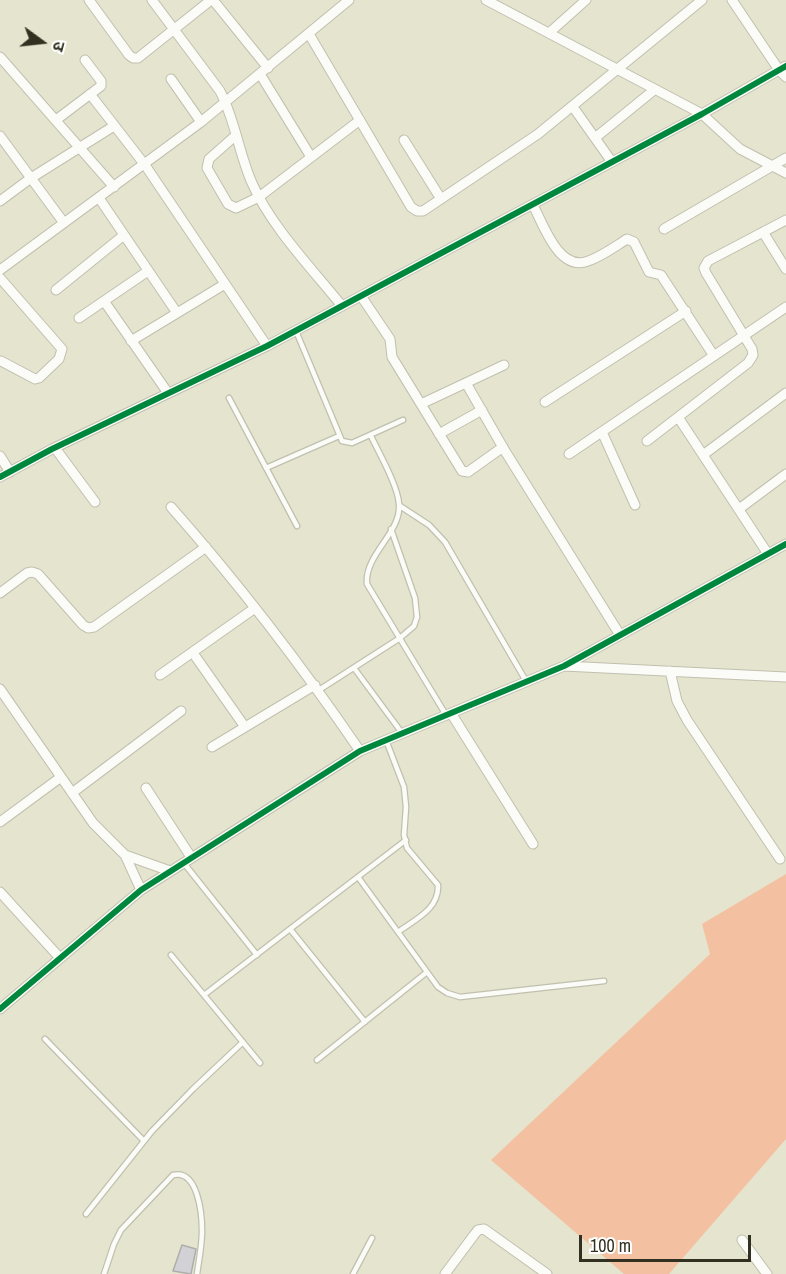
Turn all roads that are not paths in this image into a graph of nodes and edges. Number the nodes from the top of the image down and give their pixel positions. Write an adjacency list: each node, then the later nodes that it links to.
1 (90, 0): 9 (street)
2 (152, 0): 9 (street)
3 (212, 0): 9 (street); 15 (street)
4 (350, 0): 11 (street)
5 (486, 0): 10 (street)
6 (586, 0): 10 (street)
7 (732, 0): 16 (street)
8 (698, 1): 14 (street)
9 (175, 29): 20 (street)
10 (549, 33): 14 (street)
11 (309, 34): 15 (street); 24 (street)
12 (0, 57): 23 (street)
13 (85, 60): 19 (street)
14 (616, 70): 18 (street); 21 (street)
15 (264, 71): 20 (street); 32 (street)
16 (784, 71): 22 (street)
17 (171, 79): 25 (street)
18 (654, 90): 22 (street); 29 (street)
19 (90, 94): 23 (street); 26 (street)
20 (226, 102): 25 (street); 28 (street)
21 (573, 107): 29 (street); 42 (street)
22 (702, 114): 34 (street); 36 (street)
23 (56, 120): 31 (street)
24 (360, 120): 32 (street); 42 (street)
25 (201, 122): 35 (street)
26 (114, 126): 31 (street); 35 (street)
27 (0, 136): 38 (street)
28 (235, 136): 40 (street); 40 (street)
29 (595, 138): 34 (street)
30 (404, 140): 42 (street)
31 (80, 147): 38 (street); 39 (street)
32 (311, 157): 40 (street)
33 (786, 158): 36 (street)
34 (612, 162): 44 (street)
35 (145, 165): 39 (street); 54 (street)
36 (771, 166): 37 (street); 47 (street)
37 (786, 173)
38 (31, 178): 43 (street); 46 (street)
39 (114, 187): 41 (street)
40 (259, 197): 58 (street)
41 (99, 198): 46 (street); 49 (street)
42 (441, 200)
43 (0, 201)
44 (533, 205): 56 (street); 60 (street)
45 (786, 220): 48 (street)
46 (64, 223): 51 (street)
47 (664, 229)
48 (763, 232): 50 (street); 64 (street)
49 (123, 235): 52 (street); 55 (street)
50 (786, 269)
51 (0, 270)
52 (148, 271): 57 (street); 61 (street)
53 (0, 278): 68 (street)
54 (225, 284): 61 (street); 66 (street)
55 (56, 290)
56 (361, 296): 58 (street); 75 (street)
57 (104, 301): 62 (street); 65 (street)
58 (342, 306): 63 (street)
59 (786, 307): 64 (street)
60 (686, 311): 67 (street); 74 (street)
61 (177, 313): 65 (street)
62 (78, 318)
63 (296, 331): 66 (street); 81 (lane)
64 (743, 335): 67 (street); 77 (street)
65 (132, 341): 71 (street)
66 (267, 346): 71 (street)
67 (714, 356): 79 (street)
68 (1, 361)
69 (504, 365): 70 (street)
70 (466, 383): 75 (street); 76 (street)
71 (168, 393): 85 (street)
72 (786, 393): 87 (street)
73 (229, 398): 89 (lane)
74 (545, 402)
75 (421, 404): 80 (street)
76 (482, 410): 80 (street); 84 (street)
77 (678, 417): 83 (street); 87 (street)
78 (403, 420): 82 (lane)
79 (602, 432): 86 (street); 94 (street)
80 (439, 434): 84 (street)
81 (339, 436): 82 (lane); 89 (lane)
82 (371, 436): 95 (lane)
83 (648, 441)
84 (503, 447): 105 (street)
85 (55, 448): 90 (street); 93 (street)
86 (569, 454)
87 (703, 455): 97 (street)
88 (0, 456): 90 (street)
89 (266, 468): 98 (lane)
90 (10, 472): 92 (street)
91 (786, 474): 97 (street)
92 (0, 477)
93 (95, 502)
94 (635, 505)
95 (400, 506): 99 (lane); 113 (lane)
96 (171, 507): 101 (street)
97 (739, 509): 102 (street)
98 (297, 526)
99 (391, 529): 106 (lane); 106 (lane)
100 (786, 544): 102 (street)
101 (206, 547): 103 (street); 104 (street)
102 (768, 554): 105 (street)
103 (0, 593)
104 (255, 608): 107 (street); 114 (street)
105 (620, 635): 108 (street)
106 (400, 638): 109 (lane); 117 (lane)
107 (193, 653): 111 (street); 118 (street)
108 (564, 666): 110 (street); 113 (street)
109 (354, 668): 114 (lane); 119 (lane)
110 (669, 671): 112 (street); 131 (street)
111 (160, 675)
112 (786, 677)
113 (526, 682): 117 (street)
114 (317, 688): 118 (street); 122 (street)
115 (0, 689): 123 (street)
116 (181, 711): 125 (street)
117 (449, 714): 119 (street); 128 (street)
118 (245, 728): 121 (street)
119 (402, 733): 120 (street)
120 (386, 740): 122 (street); 127 (lane)
121 (212, 747)
122 (360, 751): 130 (street)
123 (61, 777): 125 (street); 126 (street)
124 (146, 788): 130 (street)
125 (72, 793): 129 (street)
126 (0, 822)
127 (406, 840): 133 (lane); 137 (lane)
128 (533, 844)
129 (125, 855): 132 (street); 134 (street)
130 (187, 860): 132 (street); 138 (lane)
131 (780, 860)
132 (170, 870): 134 (street)
133 (358, 877): 136 (lane); 137 (lane)
134 (141, 890): 140 (street)
135 (0, 892): 140 (street)
136 (290, 929): 138 (lane); 145 (lane)
137 (398, 932): 141 (lane)
138 (257, 955): 143 (lane)
139 (171, 956): 143 (lane)
140 (60, 958): 144 (street)
141 (427, 972): 142 (lane); 145 (lane)
142 (604, 981)
143 (204, 996): 147 (lane)
144 (0, 1009)
145 (365, 1022): 148 (lane)
146 (45, 1040): 150 (lane)
147 (243, 1042): 149 (lane); 150 (lane)
148 (316, 1060)
149 (260, 1063)
150 (144, 1141): 151 (lane)
151 (86, 1214)
152 (372, 1238): 156 (lane)
153 (742, 1240): 159 (street)
154 (104, 1274): 155 (lane)
155 (197, 1274)
156 (353, 1274)
157 (445, 1274): 158 (street)
158 (547, 1274)
159 (768, 1274)

